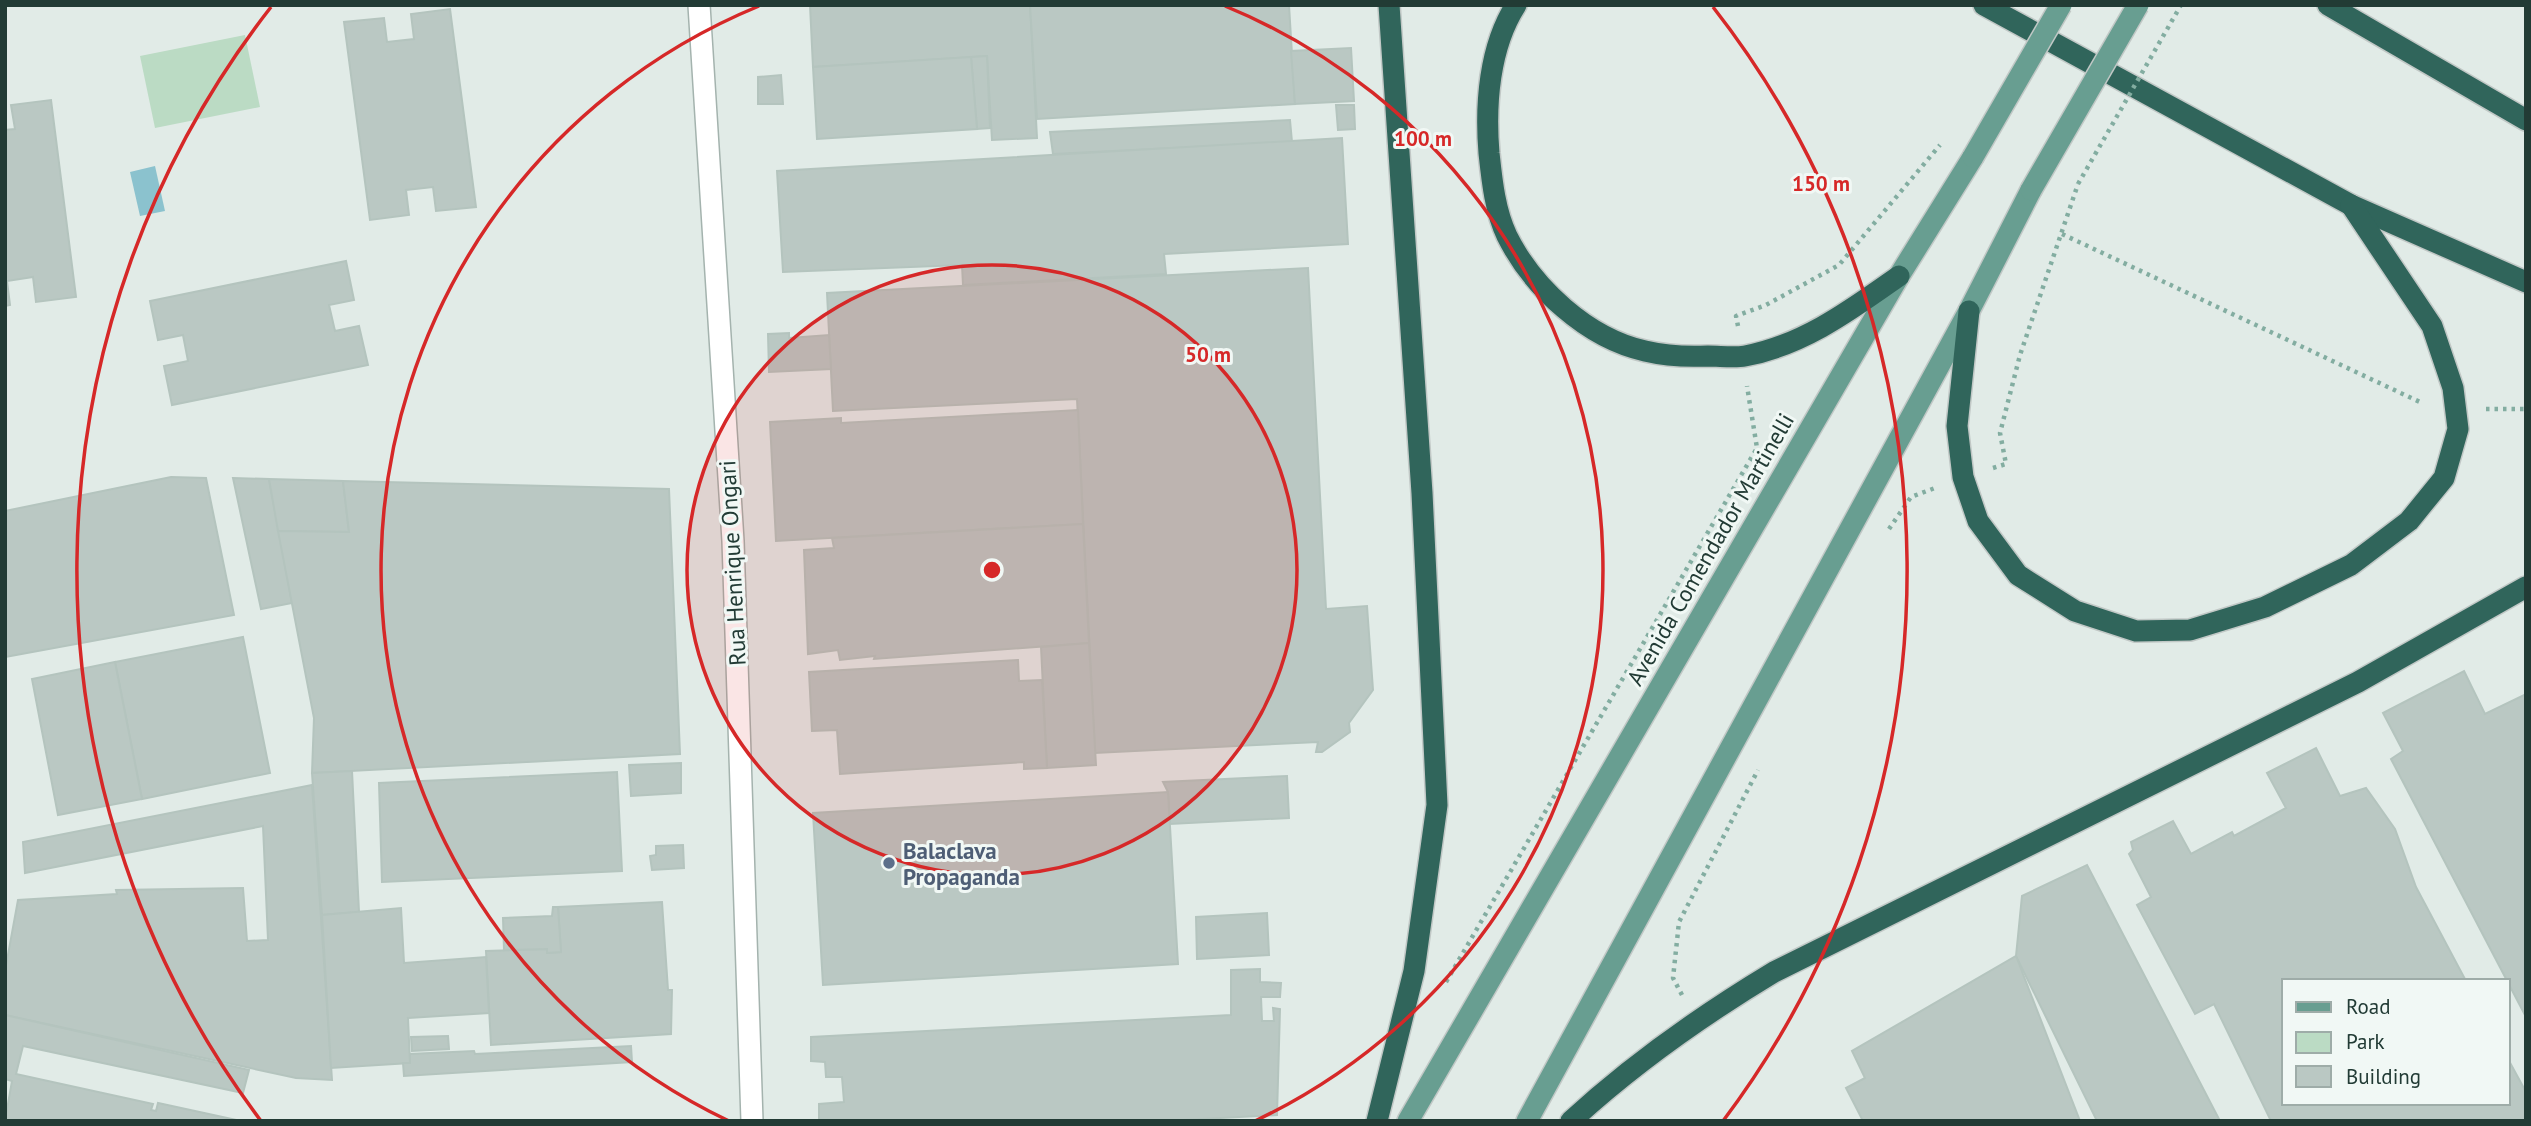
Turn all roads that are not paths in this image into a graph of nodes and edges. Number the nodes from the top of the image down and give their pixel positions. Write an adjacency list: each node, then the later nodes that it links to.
1 (699, 5): 14 (street, Rua Henrique Ongari)
2 (1389, 5): 15 (highway)
3 (1516, 5): 10 (highway)
4 (1984, 5): 9 (highway)
5 (2061, 5): 10 (main road, Avenida Comendador Martinelli, bridge)
6 (2138, 5): 12 (main road, bridge)
7 (2329, 5): 8 (highway)
8 (2526, 120)
9 (2351, 205): 11 (highway); 12 (highway)
10 (1899, 276): 16 (main road, Avenida Comendador Martinelli)
11 (2526, 282)
12 (1969, 311): 17 (main road)
13 (2526, 587): 18 (highway)
14 (752, 1121)
15 (1377, 1121)
16 (1408, 1121)
17 (1527, 1121)
18 (1570, 1121)

